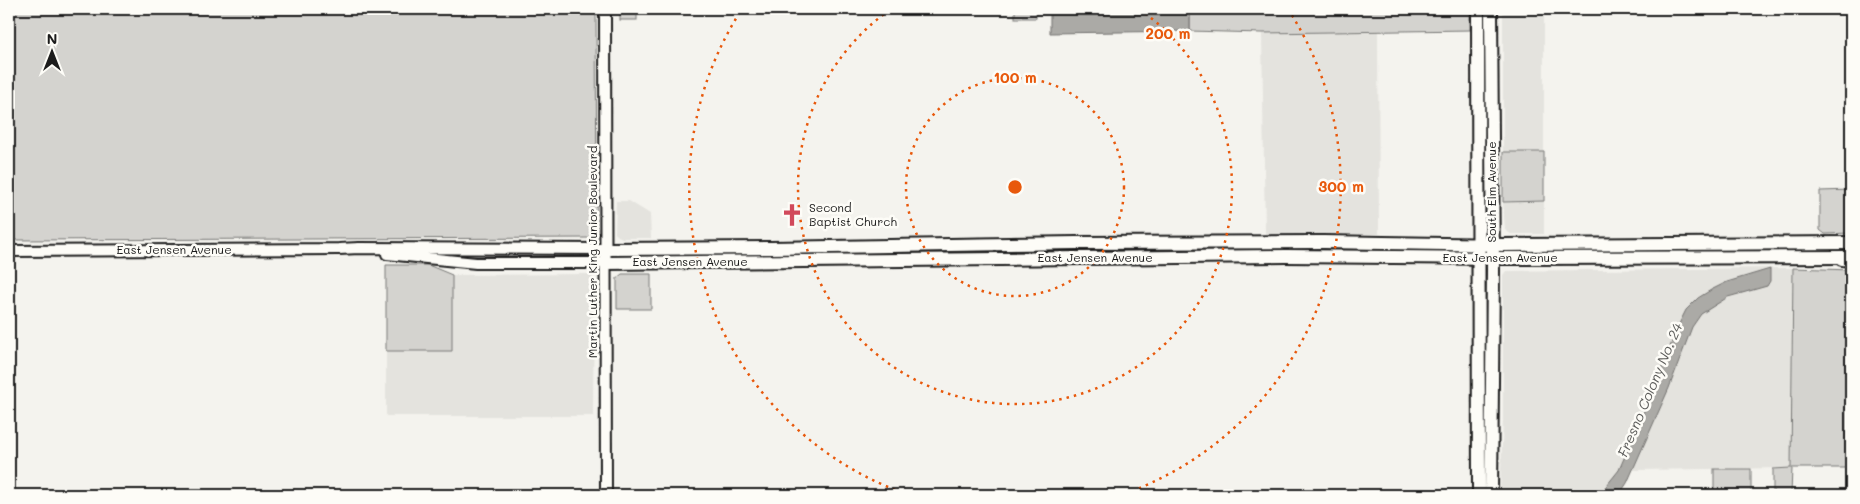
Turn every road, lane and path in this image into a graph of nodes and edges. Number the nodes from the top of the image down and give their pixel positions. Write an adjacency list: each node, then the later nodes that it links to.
1 (605, 9): 10 (street, Martin Luther King Junior Boulevard)
2 (1478, 9): 7 (main road, South Elm Avenue)
3 (1491, 9): 8 (main road, South Elm Avenue)
4 (1813, 242): 5 (main road, East Jensen Avenue); 6 (main road, East Jensen Avenue); 15 (main road)
5 (1851, 243)
6 (1704, 244): 8 (main road, East Jensen Avenue); 14 (main road)
7 (1478, 245): 8 (main road, East Jensen Avenue); 10 (main road, East Jensen Avenue); 12 (main road, South Elm Avenue)
8 (1492, 245): 13 (main road, South Elm Avenue)
9 (339, 249): 10 (street, East Jensen Avenue); 11 (street, East Jensen Avenue); 17 (street, East Jensen Avenue)
10 (606, 249): 17 (street, Martin Luther King Junior Boulevard)
11 (9, 251)
12 (1478, 258): 13 (main road, East Jensen Avenue); 17 (main road, East Jensen Avenue); 19 (main road, South Elm Avenue)
13 (1492, 258): 14 (main road, East Jensen Avenue); 20 (main road, South Elm Avenue)
14 (1652, 258): 15 (main road, East Jensen Avenue)
15 (1759, 258): 16 (main road, East Jensen Avenue)
16 (1848, 258)
17 (606, 263): 18 (street, Martin Luther King Junior Boulevard)
18 (606, 495)
19 (1479, 495)
20 (1491, 495)

